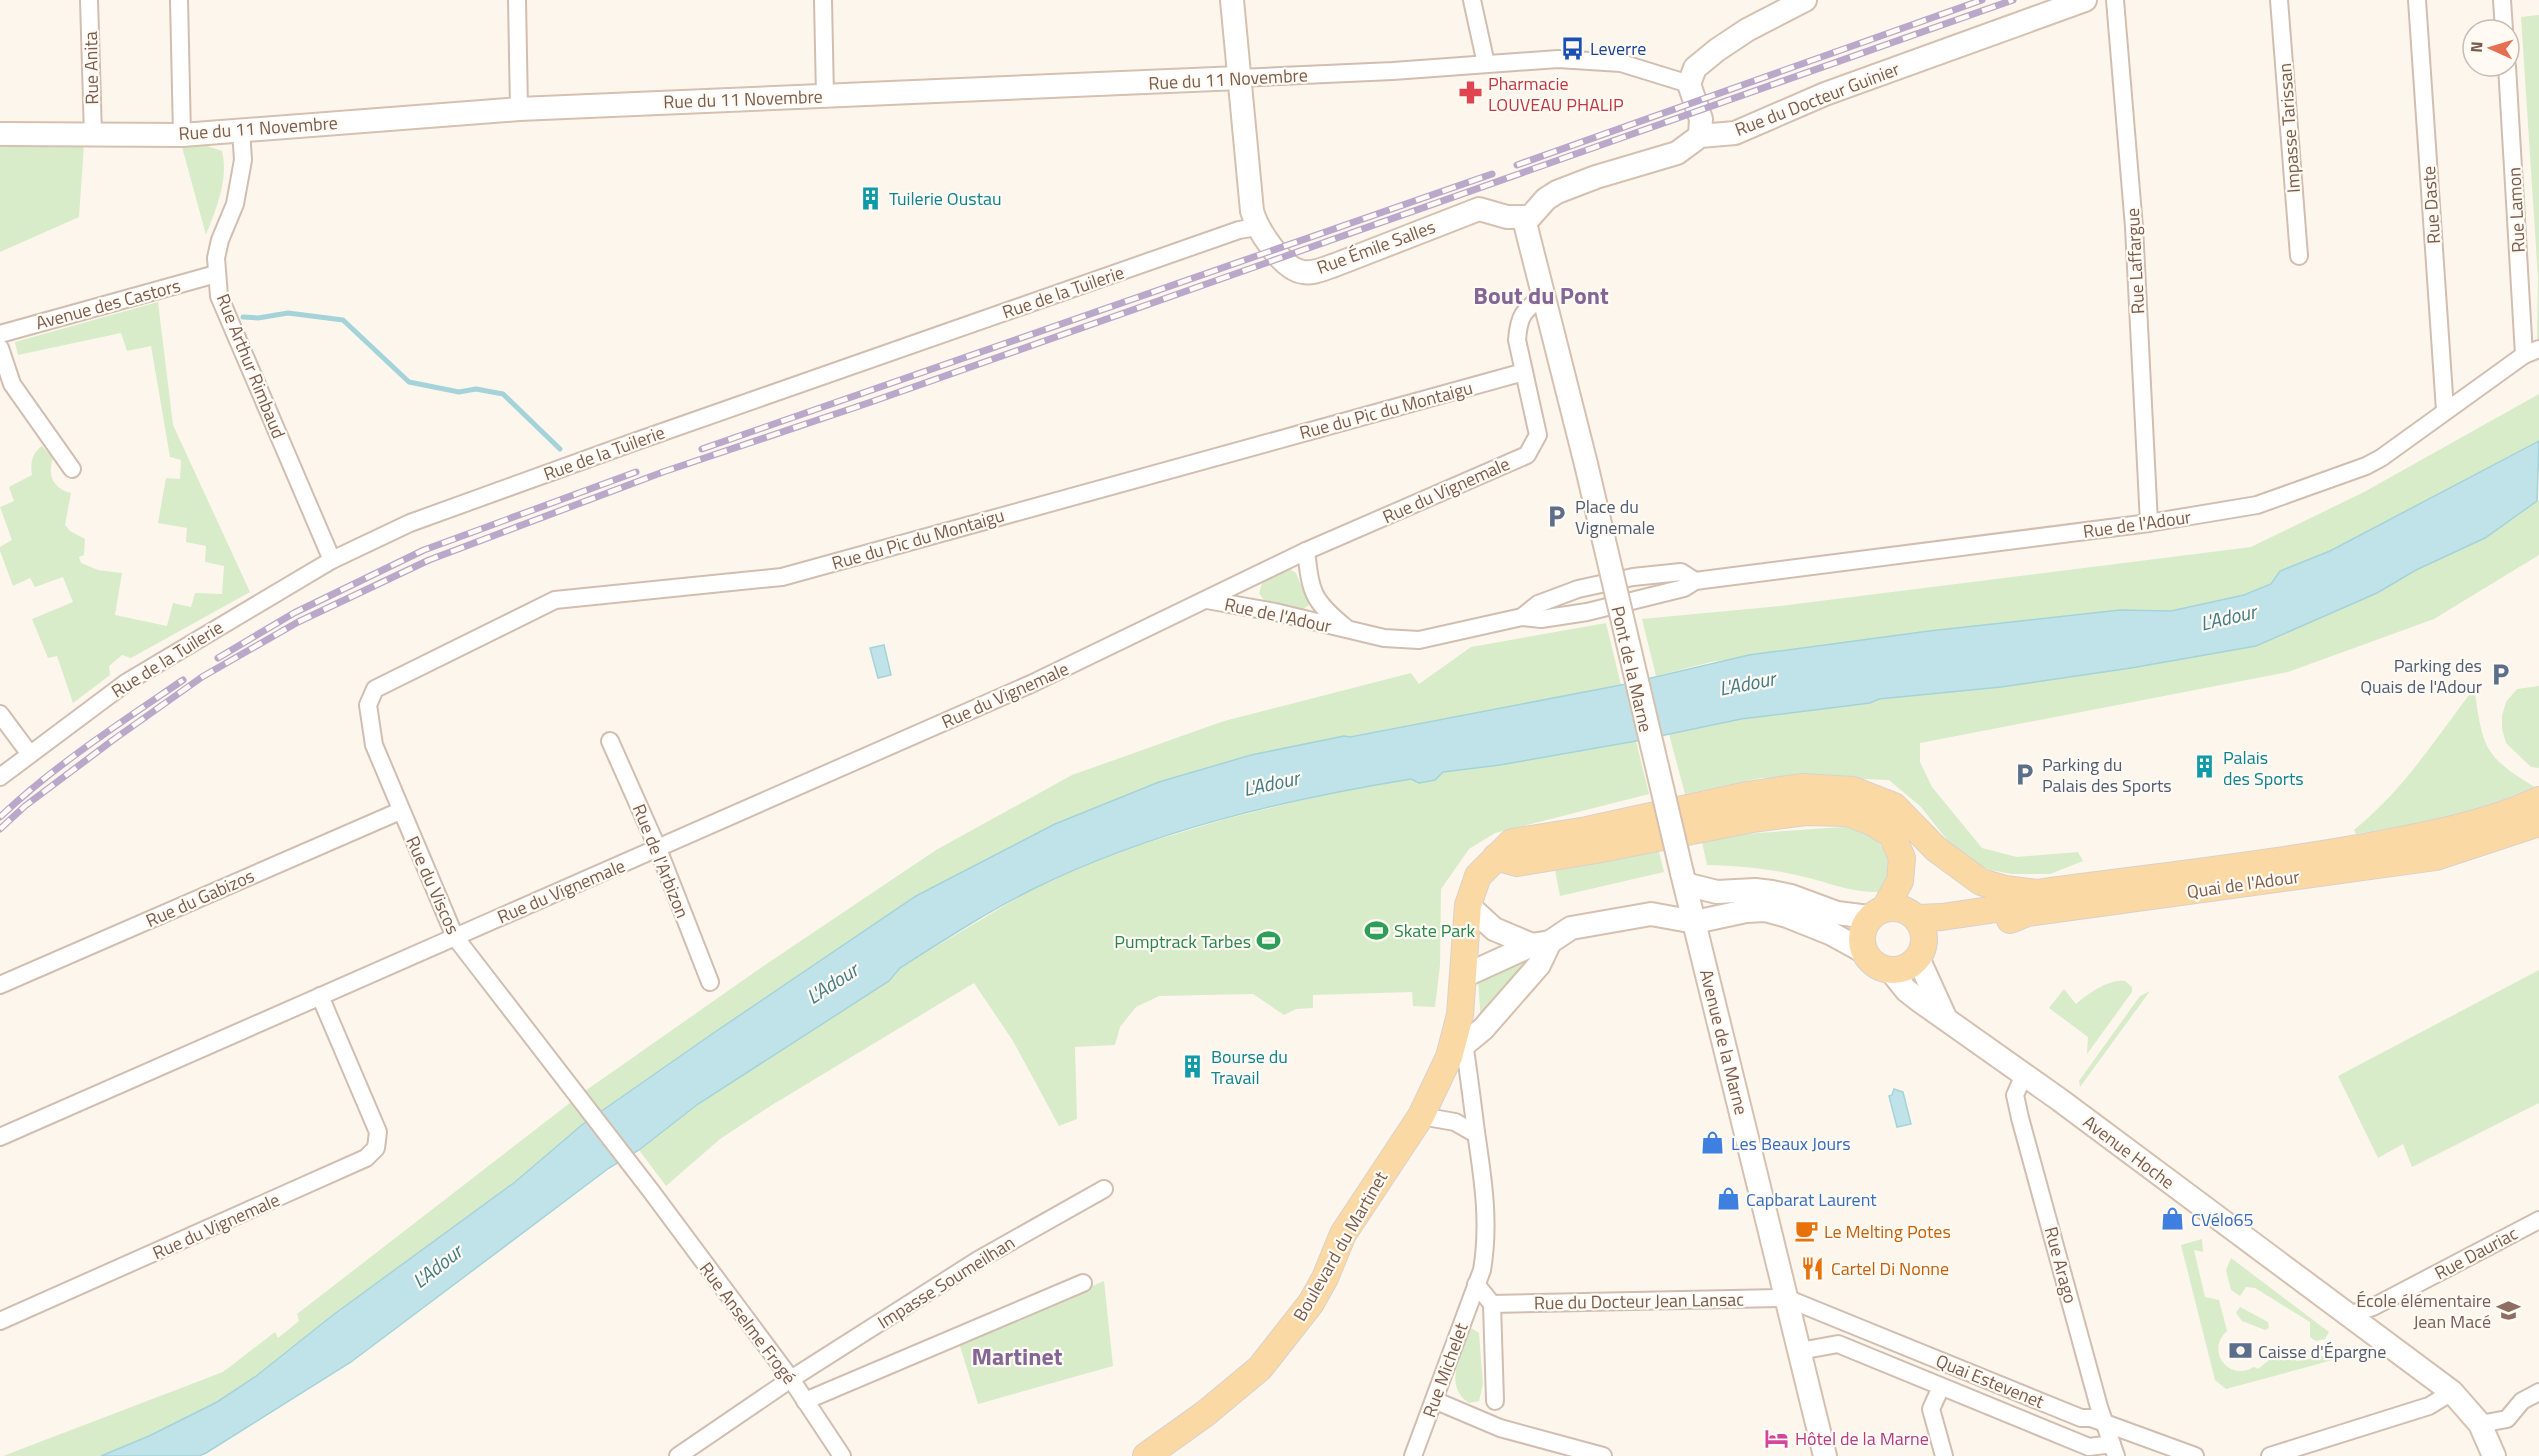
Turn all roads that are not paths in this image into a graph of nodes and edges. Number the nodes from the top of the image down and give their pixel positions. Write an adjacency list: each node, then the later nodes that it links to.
1 (89, 0): 22 (street, Rue Anita)
2 (178, 0): 23 (street)
3 (517, 0): 19 (street)
4 (824, 0): 18 (street)
5 (1232, 0): 15 (street, Rue Émile Salles)
6 (1472, 0): 14 (street)
7 (1805, 0): 17 (street)
8 (2085, 0): 24 (street, Rue du Docteur Guinier)
9 (2115, 0): 36 (street, Rue Laffargue)
10 (2279, 0): 27 (street, Impasse Tarissan)
11 (2417, 0): 34 (street, Rue Daste)
12 (2502, 0): 13 (street)
13 (2503, 18)
14 (1486, 64): 15 (street, Rue du 11 Novembre); 17 (street, Rue du 11 Novembre)
15 (1239, 78): 18 (street, Rue du 11 Novembre); 26 (street, Rue Émile Salles)
16 (2508, 78): 32 (street, Rue Lamon)
17 (1690, 88): 24 (street)
18 (825, 96): 19 (street, Rue du 11 Novembre)
19 (519, 109): 20 (street, Rue du 11 Novembre)
20 (241, 130): 23 (street, Rue du 11 Novembre); 28 (street, Rue Arthur Rimbaud)
21 (0, 134): 22 (street, Rue du 11 Novembre)
22 (93, 135): 23 (street, Rue du 11 Novembre)
23 (182, 135)
24 (1700, 136): 25 (street)
25 (1524, 219): 26 (street, Rue Émile Salles); 29 (street)
26 (1257, 227): 38 (street, Rue de la Tuilerie)
27 (2299, 256)
28 (216, 274): 30 (street, Avenue des Castors); 38 (street, Rue Arthur Rimbaud)
29 (1542, 296): 33 (street, Rue du Vignemale); 54 (street, Pont de la Marne, bridge)
30 (0, 334)
31 (0, 348): 35 (street)
32 (2532, 352): 34 (street, Rue de l'Adour)
33 (1524, 372): 37 (street, Rue du Vignemale); 45 (street, Rue du Pic du Montaigu)
34 (2445, 410): 36 (street, Rue de l'Adour)
35 (72, 469)
36 (2149, 523): 39 (street, Rue de l'Adour)
37 (1306, 551): 40 (street, Rue du Vignemale); 42 (street, Rue de l'Adour)
38 (332, 560): 46 (street, Rue de la Tuilerie)
39 (1695, 581): 41 (street, Rue de l'Adour); 41 (street, Rue de l'Adour)
40 (1208, 600): 42 (street, Rue de l'Adour); 52 (street, Rue du Vignemale)
41 (1522, 617): 42 (street, Rue de l'Adour)
42 (1348, 630)
43 (0, 714): 46 (street)
44 (610, 741): 52 (street, Rue de l'Arbizon)
45 (374, 745): 50 (street, Rue du Viscos)
46 (29, 753): 47 (street, Rue de la Tuilerie)
47 (0, 777)
48 (2539, 800): 55 (main road, Quai de l'Adour)
49 (1894, 806): 53 (main road, Boulevard du Martinet); 55 (main road); 60 (main road)
50 (400, 811): 61 (street, Rue du Viscos); 67 (street, Rue du Gabizos)
51 (2539, 823): 60 (main road, Quai de l'Adour)
52 (658, 849): 61 (street, Rue du Vignemale); 66 (street, Rue de l'Arbizon)
53 (1496, 857): 56 (main road, Boulevard du Martinet); 57 (main road)
54 (1683, 878): 57 (street); 58 (street); 59 (street, Avenue de la Marne)
55 (2037, 893): 60 (main road)
56 (1468, 905): 62 (street); 65 (main road, Boulevard du Martinet)
57 (1877, 913): 60 (main road); 63 (main road)
58 (1651, 914): 59 (street); 62 (street)
59 (1695, 922): 63 (street); 80 (street, Avenue de la Marne)
60 (1923, 932): 64 (main road); 69 (street, Avenue Hoche)
61 (454, 937): 68 (street, Rue du Vignemale); 76 (street, Rue du Viscos)
62 (1541, 944): 65 (street); 70 (street, Boulevard du Martinet)
63 (1863, 951): 64 (main road)
64 (1890, 970): 69 (street, Avenue Hoche)
65 (1464, 976): 70 (main road, Boulevard du Martinet)
66 (710, 982)
67 (0, 985)
68 (320, 996): 74 (street, Rue du Vignemale); 83 (street, Rue du Vignemale)
69 (1945, 1016): 71 (street, Avenue Hoche)
70 (1457, 1051): 72 (main road, Boulevard du Martinet); 73 (street)
71 (2024, 1075): 82 (street, Avenue Hoche); 92 (street, Rue Arago)
72 (1421, 1116): 73 (street); 97 (main road, Boulevard du Martinet)
73 (1476, 1134): 79 (street)
74 (0, 1137)
75 (1104, 1189): 85 (street, Impasse Soumeilhan)
76 (651, 1191): 85 (street, Rue Anselme Frogé)
77 (2539, 1220): 82 (street, Rue Dauriac)
78 (1083, 1283): 90 (street)
79 (1476, 1284): 81 (street); 89 (street, Rue Michelet)
80 (1786, 1298): 81 (street, Rue du Docteur Jean Lansac); 84 (street, Avenue de la Marne); 92 (street, Quai Estevenet)
81 (1492, 1304): 91 (street)
82 (2348, 1315): 87 (street, Avenue Hoche)
83 (0, 1321)
84 (1800, 1351): 86 (street, Quai Estevenet); 100 (street, Avenue de la Marne)
85 (791, 1379): 90 (street, Rue Anselme Frogé); 95 (street, Impasse Soumeilhan)
86 (1941, 1387): 94 (street, Quai Estevenet); 101 (street)
87 (2452, 1392): 93 (street, Avenue Hoche); 103 (street)
88 (2539, 1392): 93 (street)
89 (1434, 1400): 98 (street, Rue Michelet); 99 (street)
90 (805, 1401): 96 (street, Rue Anselme Frogé)
91 (1495, 1401)
92 (2105, 1423): 94 (street, Rue Arago); 102 (street, Quai Estevenet)
93 (2480, 1424): 104 (street, Avenue Hoche)
94 (2114, 1450)
95 (678, 1456)
96 (842, 1456)
97 (1146, 1456)
98 (1413, 1456)
99 (1603, 1456)
100 (1825, 1456)
101 (1944, 1456)
102 (2195, 1456)
103 (2270, 1456)
104 (2494, 1456)

